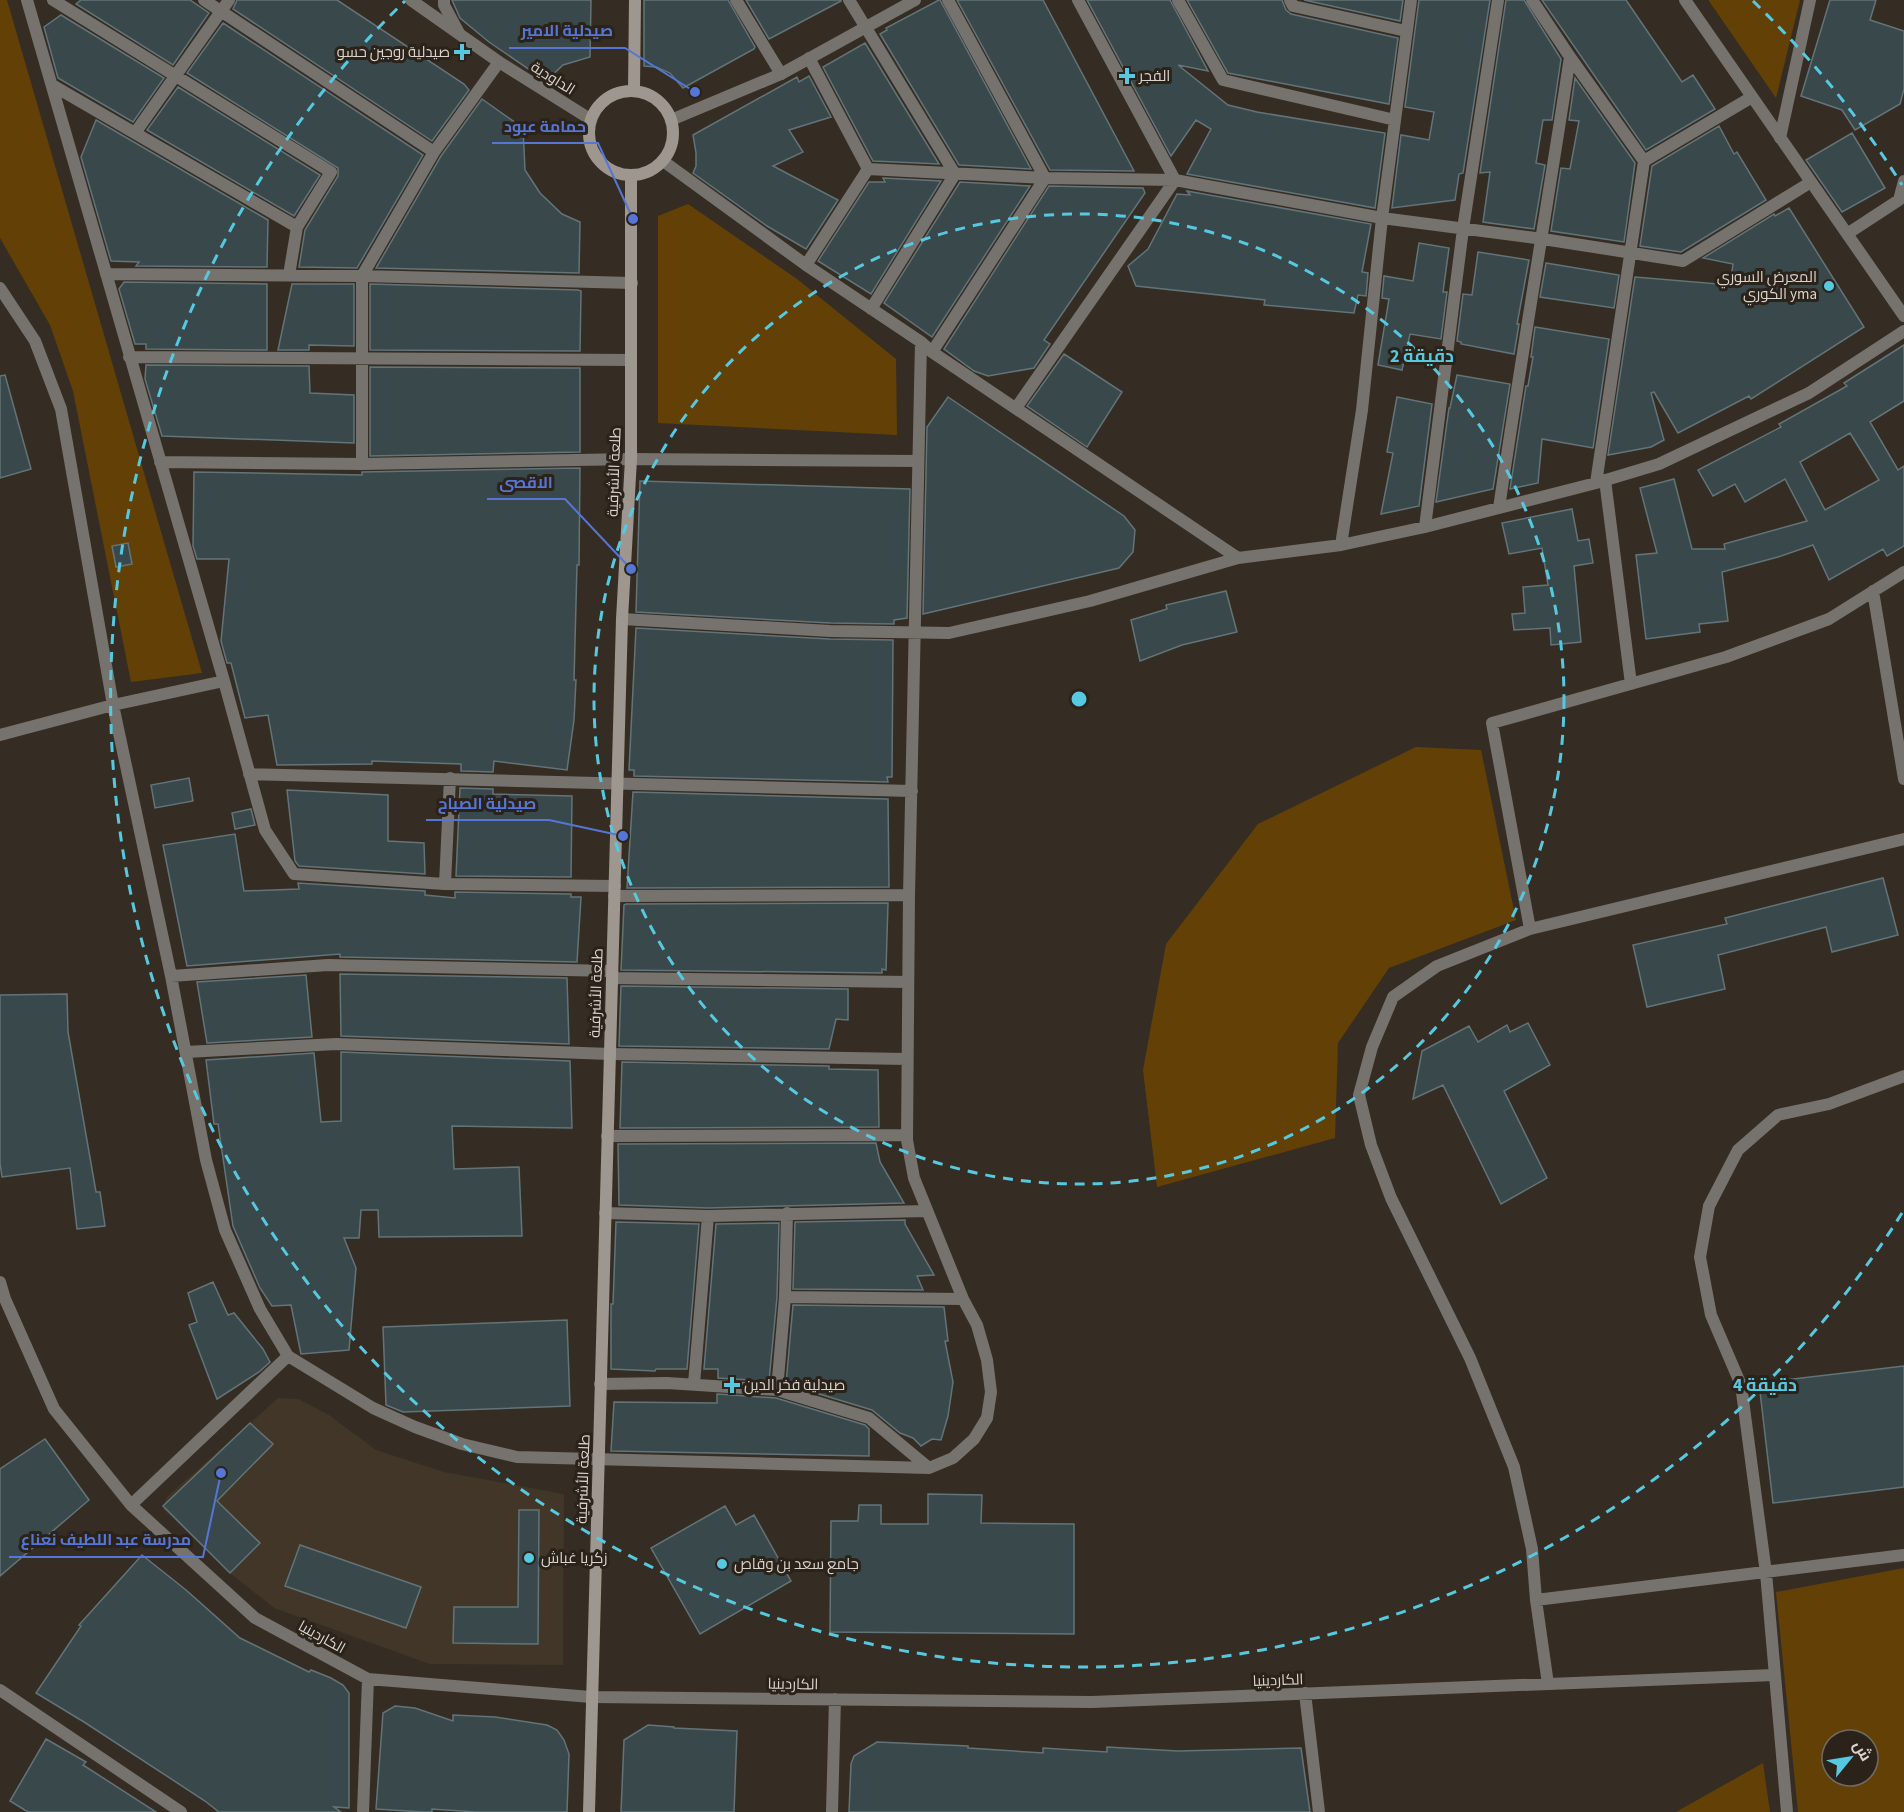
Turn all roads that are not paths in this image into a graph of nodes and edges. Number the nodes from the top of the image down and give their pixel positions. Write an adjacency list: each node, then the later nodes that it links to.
1 (27, 0): 31 (street)
2 (53, 0): 30 (street)
3 (204, 0): 21 (street)
4 (229, 0): 21 (street)
5 (411, 0): 25 (street, الداودية)
6 (444, 0): 25 (street)
7 (635, 0): 32 (main road)
8 (736, 0): 29 (street)
9 (849, 0): 23 (street)
10 (915, 0): 23 (street)
11 (948, 0): 45 (street)
12 (1078, 0): 46 (street)
13 (1178, 0): 36 (street)
14 (1290, 0): 24 (street)
15 (1411, 0): 24 (street)
16 (1498, 0): 51 (street)
17 (1532, 0): 26 (street)
18 (1685, 0): 22 (street)
19 (1697, 0): 22 (street)
20 (1810, 0): 38 (street)
21 (221, 12): 30 (street); 39 (street)
22 (1694, 13): 33 (street)
23 (865, 27): 27 (street); 43 (street)
24 (1406, 31): 36 (street)
25 (459, 33): 28 (street, الداودية)
26 (1570, 57): 41 (street); 53 (street)
27 (809, 58): 29 (street); 42 (street)
28 (500, 62): 34 (street, الداودية); 39 (street)
29 (781, 74): 35 (street)
30 (175, 76): 37 (street); 50 (street)
31 (52, 85): 37 (street); 56 (street)
32 (634, 90): 34 (main road); 35 (main road)
33 (1752, 98): 38 (street); 41 (street)
34 (590, 119): 44 (main road)
35 (672, 120): 40 (main road)
36 (1395, 120): 49 (street)
37 (135, 133): 50 (street)
38 (1780, 138): 48 (street)
39 (434, 152): 58 (street)
40 (663, 161): 44 (main road); 55 (street)
41 (1644, 161): 54 (street)
42 (868, 169): 43 (street); 55 (street)
43 (955, 174): 45 (street); 61 (street)
44 (631, 176): 59 (main road, طلعة الأشرفية)
45 (1045, 178): 46 (street); 65 (street)
46 (1174, 180): 49 (street); 69 (street)
47 (1904, 181): 52 (street)
48 (1811, 182): 52 (street); 54 (street)
49 (1383, 218): 51 (street); 77 (street)
50 (297, 227): 57 (street)
51 (1463, 229): 53 (street); 76 (street)
52 (1847, 234): 62 (street)
53 (1543, 239): 54 (street); 75 (street)
54 (1629, 253): 74 (street)
55 (806, 265): 61 (street)
56 (106, 274): 57 (street); 66 (street)
57 (289, 275): 58 (street)
58 (362, 276): 59 (street); 67 (street)
59 (632, 283): 68 (main road, طلعة الأشرفية)
60 (0, 288): 85 (street)
61 (871, 309): 64 (street)
62 (1904, 316)
63 (1904, 331): 74 (street)
64 (921, 342): 65 (street); 71 (street)
65 (932, 352): 69 (street)
66 (129, 357): 67 (street); 72 (street)
67 (361, 358): 68 (street); 73 (street)
68 (630, 360): 70 (main road, طلعة الأشرفية)
69 (1016, 408): 78 (street)
70 (631, 459): 71 (street); 73 (street); 81 (main road, طلعة الأشرفية)
71 (918, 461): 82 (street)
72 (160, 462): 73 (street); 83 (street)
73 (362, 464)
74 (1600, 482): 75 (street); 84 (street)
75 (1498, 508): 76 (street)
76 (1425, 527): 77 (street)
77 (1341, 545): 78 (street)
78 (1238, 558): 82 (street)
79 (1904, 572): 80 (street)
80 (1873, 591): 84 (street); 89 (street)
81 (622, 619): 82 (street); 90 (main road, طلعة الأشرفية)
82 (916, 632): 91 (street)
83 (224, 681): 85 (street); 87 (street)
84 (1631, 684): 96 (street)
85 (113, 705): 86 (street); 98 (street)
86 (0, 735)
87 (249, 774): 88 (street); 93 (street)
88 (450, 778): 90 (street); 93 (street)
89 (1904, 779)
90 (618, 782): 91 (street); 94 (main road, طلعة الأشرفية)
91 (912, 791): 95 (street)
92 (1904, 839): 96 (street)
93 (446, 884): 94 (street)
94 (614, 891): 95 (street); 97 (main road, طلعة الأشرفية)
95 (909, 895): 99 (street)
96 (1530, 929): 122 (street)
97 (612, 975): 98 (street); 99 (street); 101 (main road, طلعة الأشرفية)
98 (171, 976): 100 (street)
99 (908, 982): 102 (street)
100 (186, 1052): 101 (street); 113 (street)
101 (610, 1054): 102 (street); 105 (main road, طلعة الأشرفية)
102 (907, 1059): 104 (street)
103 (1904, 1076): 121 (street)
104 (907, 1135): 105 (street); 106 (street)
105 (607, 1136): 108 (main road, طلعة الأشرفية)
106 (927, 1211): 107 (street); 112 (street)
107 (788, 1213): 109 (street); 111 (street)
108 (605, 1214): 109 (street); 114 (main road, طلعة الأشرفية)
109 (708, 1216): 115 (street)
110 (0, 1282): 119 (street, الكاردينيا)
111 (785, 1297): 112 (street); 116 (street)
112 (963, 1299): 118 (street)
113 (288, 1356): 117 (street); 119 (street)
114 (600, 1384): 115 (street); 117 (main road, طلعة الأشرفية)
115 (694, 1384): 116 (street)
116 (777, 1390): 118 (street)
117 (599, 1458): 118 (street); 128 (main road, طلعة الأشرفية)
118 (929, 1468)
119 (131, 1505): 124 (street, الكاردينيا)
120 (1904, 1555): 121 (street)
121 (1766, 1573): 122 (street); 123 (street)
122 (1536, 1600): 125 (street)
123 (1774, 1675): 125 (street, الكاردينيا); 135 (street)
124 (368, 1679): 128 (street, الكاردينيا); 131 (street)
125 (1548, 1684): 127 (street, الكاردينيا)
126 (0, 1690): 130 (street)
127 (1305, 1694): 129 (street, الكاردينيا); 134 (street)
128 (591, 1697): 129 (street, الكاردينيا); 132 (main road, طلعة الأشرفية)
129 (835, 1699): 133 (street)
130 (180, 1812)
131 (363, 1812)
132 (589, 1812)
133 (832, 1812)
134 (1319, 1812)
135 (1787, 1812)

